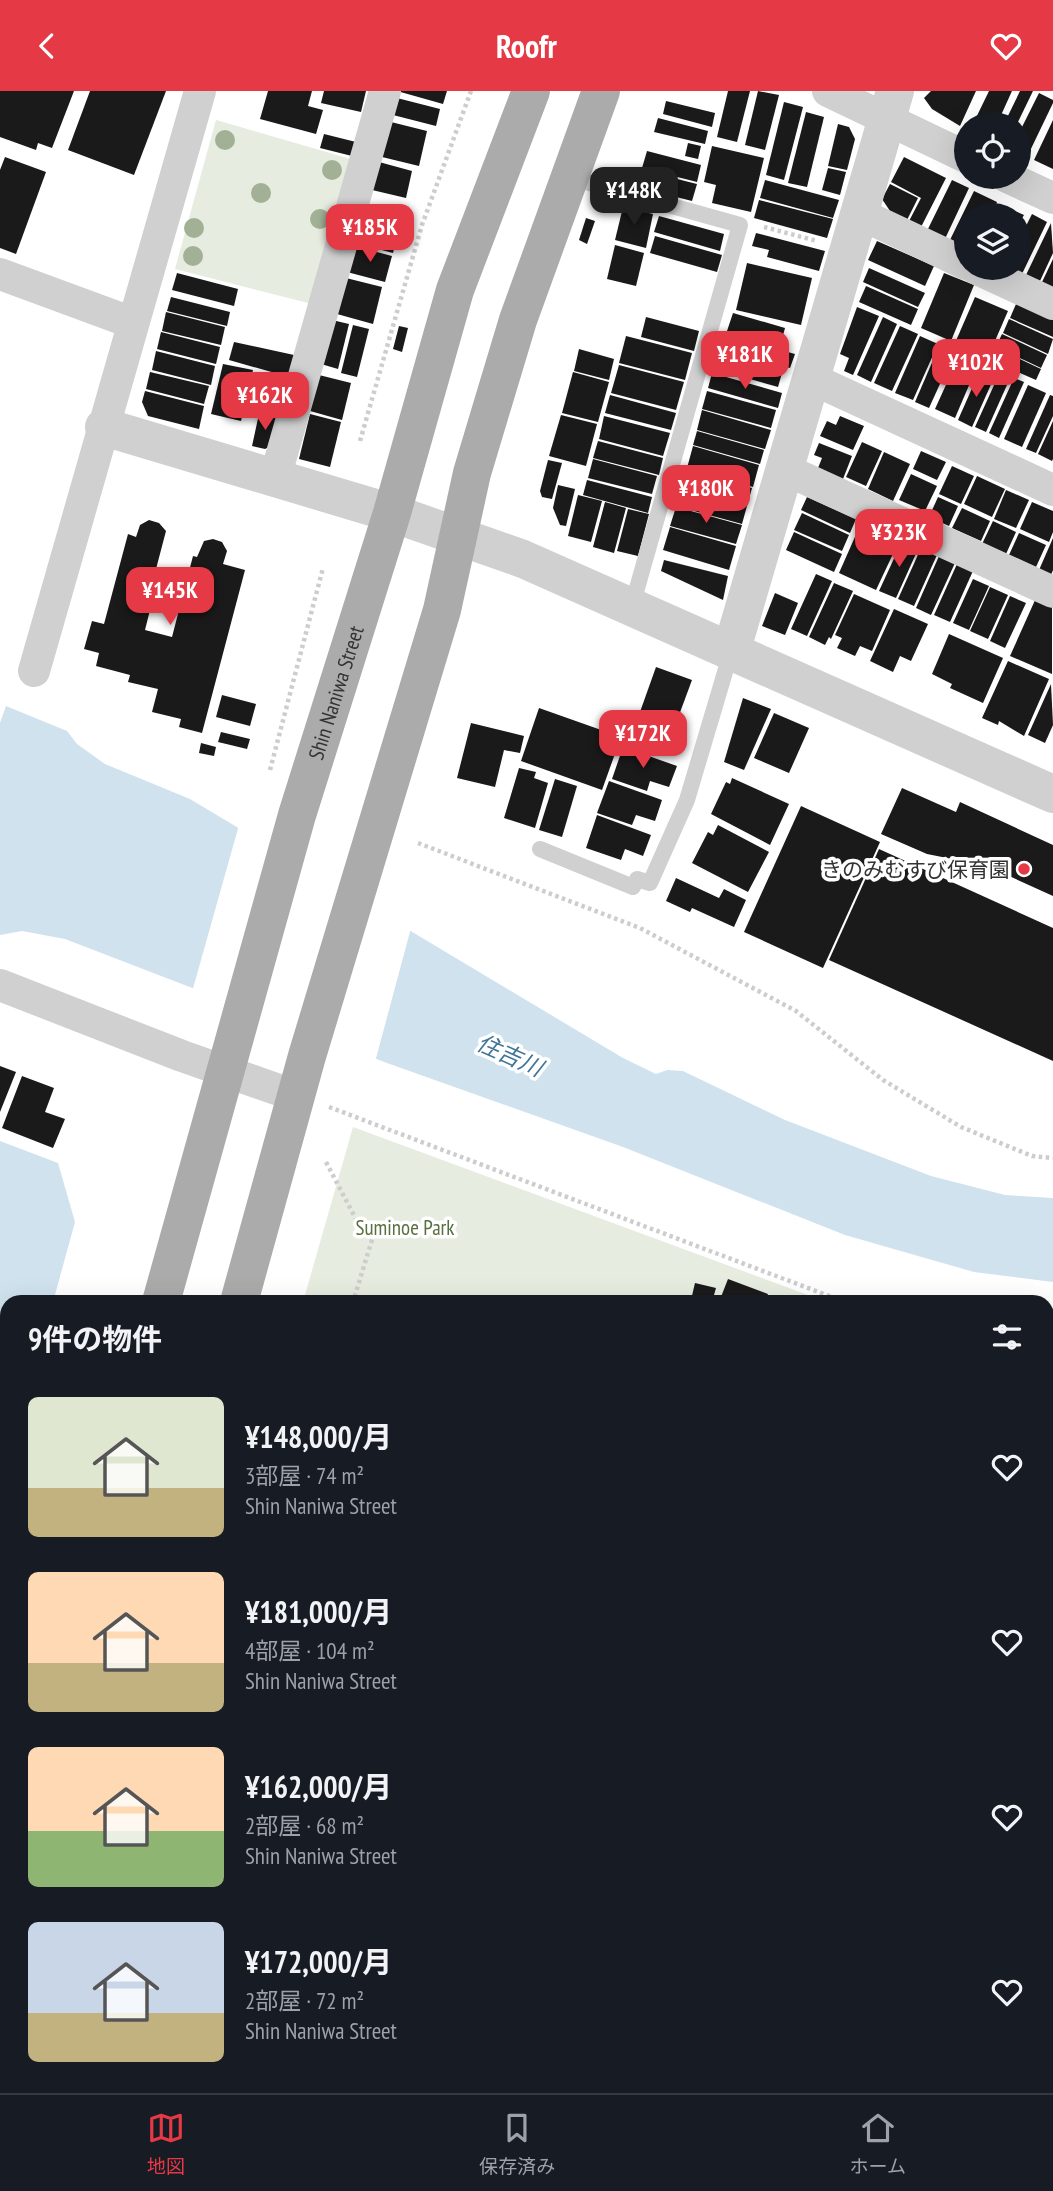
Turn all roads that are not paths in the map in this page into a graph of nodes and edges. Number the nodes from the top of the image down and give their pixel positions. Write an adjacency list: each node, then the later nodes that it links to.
1 (200, 91): 16 (street)
2 (385, 91): 20 (street)
3 (531, 91): 22 (main road, Shin Naniwa Street)
4 (601, 91): 8 (main road)
5 (828, 91): 6 (street)
6 (890, 105): 7 (street); 11 (street)
7 (954, 149)
8 (568, 177): 23 (main road); 25 (lane)
9 (1031, 188): 10 (street)
10 (1053, 198)
11 (858, 213): 12 (street); 17 (street)
12 (954, 258)
13 (0, 274): 16 (street)
14 (1000, 280): 15 (street)
15 (1053, 305)
16 (133, 323): 18 (street)
17 (810, 379): 19 (street); 21 (street)
18 (104, 427): 20 (street); 27 (street)
19 (784, 469): 24 (street); 26 (street)
20 (275, 478): 22 (street)
21 (1053, 490)
22 (392, 513): 23 (street); 31 (main road, Shin Naniwa Street)
23 (458, 534): 25 (street); 32 (main road)
24 (1053, 592)
25 (632, 606): 26 (street)
26 (732, 649): 28 (street); 29 (lane)
27 (34, 671)
28 (1053, 794)
29 (540, 849)
30 (0, 985): 31 (street)
31 (225, 1071): 32 (street); 33 (main road, Shin Naniwa Street)
32 (296, 1096): 34 (main road)
33 (163, 1295)
34 (241, 1295)

